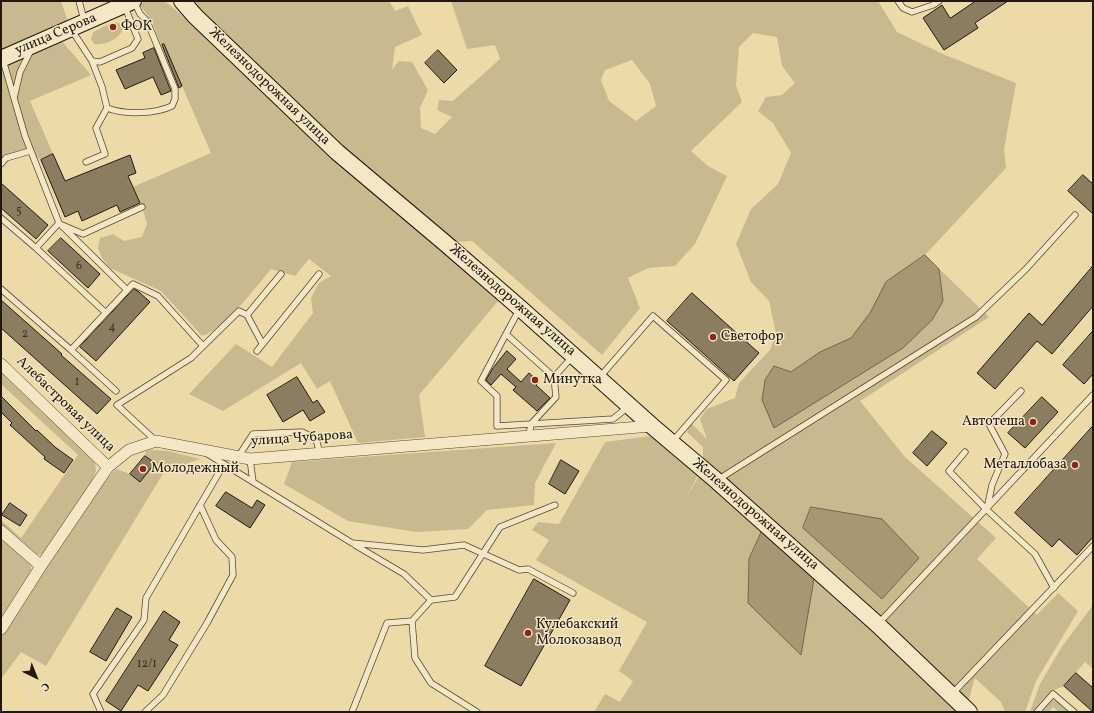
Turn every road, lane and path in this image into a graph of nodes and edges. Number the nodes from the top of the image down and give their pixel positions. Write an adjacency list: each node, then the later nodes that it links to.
1 (79, 1): 6 (lane)
2 (182, 1): 24 (street, Железнодорожная улица)
3 (898, 1): 4 (lane)
4 (938, 1)
5 (130, 2): 6 (street, улица Серова); 9 (lane); 11 (lane)
6 (78, 26): 7 (street, улица Серова); 9 (lane)
7 (33, 46): 8 (street, улица Серова); 10 (lane)
8 (2, 58): 10 (lane)
9 (92, 61): 11 (lane)
10 (14, 98): 12 (lane)
11 (107, 108): 13 (lane)
12 (30, 151): 14 (lane); 18 (lane)
13 (86, 162)
14 (1, 164)
15 (142, 207): 18 (lane)
16 (1075, 215): 52 (lane)
17 (1, 218): 19 (lane)
18 (59, 223): 19 (lane); 23 (lane)
19 (36, 248): 25 (lane)
20 (281, 274): 26 (lane)
21 (319, 274): 28 (lane)
22 (1, 289): 30 (lane)
23 (127, 290): 25 (lane); 29 (lane)
24 (520, 308): 27 (lane); 32 (street, Железнодорожная улица)
25 (106, 313): 30 (lane)
26 (247, 315): 28 (lane); 29 (lane)
27 (506, 334): 34 (lane); 40 (lane)
28 (262, 343): 31 (lane)
29 (203, 346): 43 (lane)
30 (71, 350): 36 (lane)
31 (257, 351)
32 (574, 356): 34 (lane); 35 (street, Железнодорожная улица)
33 (1, 364): 51 (street, Алебастровая улица)
34 (554, 377): 40 (lane)
35 (599, 378): 39 (street, Железнодорожная улица); 44 (lane)
36 (116, 391)
37 (1021, 391): 56 (lane)
38 (1093, 396): 56 (lane)
39 (630, 406): 40 (lane); 41 (street, Железнодорожная улица)
40 (531, 424): 42 (lane)
41 (652, 426): 42 (street, улица Чубарова); 44 (street, Железнодорожная улица)
42 (529, 436): 47 (street, улица Чубарова)
43 (156, 441): 45 (street, улица Чубарова); 51 (street, улица Чубарова)
44 (672, 442): 52 (street, Железнодорожная улица)
45 (199, 449): 48 (street, улица Чубарова); 50 (lane)
46 (965, 452): 56 (lane)
47 (320, 454): 48 (lane); 49 (street, улица Чубарова)
48 (238, 457): 49 (street, улица Чубарова)
49 (250, 459): 53 (lane)
50 (224, 464): 53 (lane); 54 (lane)
51 (108, 467): 61 (street, улица Чубарова)
52 (717, 481): 66 (street, Железнодорожная улица)
53 (253, 482): 58 (lane)
54 (200, 505): 69 (lane); 70 (lane)
55 (555, 505): 60 (lane)
56 (987, 510): 62 (lane); 66 (lane)
57 (1, 531): 61 (street)
58 (352, 543): 60 (lane); 64 (lane)
59 (1093, 546): 62 (lane)
60 (483, 553): 63 (lane); 64 (lane)
61 (41, 566): 67 (street, улица Чубарова)
62 (1054, 588): 68 (lane)
63 (572, 593)
64 (431, 600): 65 (lane)
65 (412, 622): 71 (lane); 72 (lane)
66 (877, 624): 68 (street, Железнодорожная улица)
67 (1, 629)
68 (950, 695): 73 (street, Железнодорожная улица)
69 (101, 712)
70 (145, 712)
71 (352, 712)
72 (477, 712)
73 (968, 712)
74 (1037, 712): 75 (lane)
75 (1074, 712)

